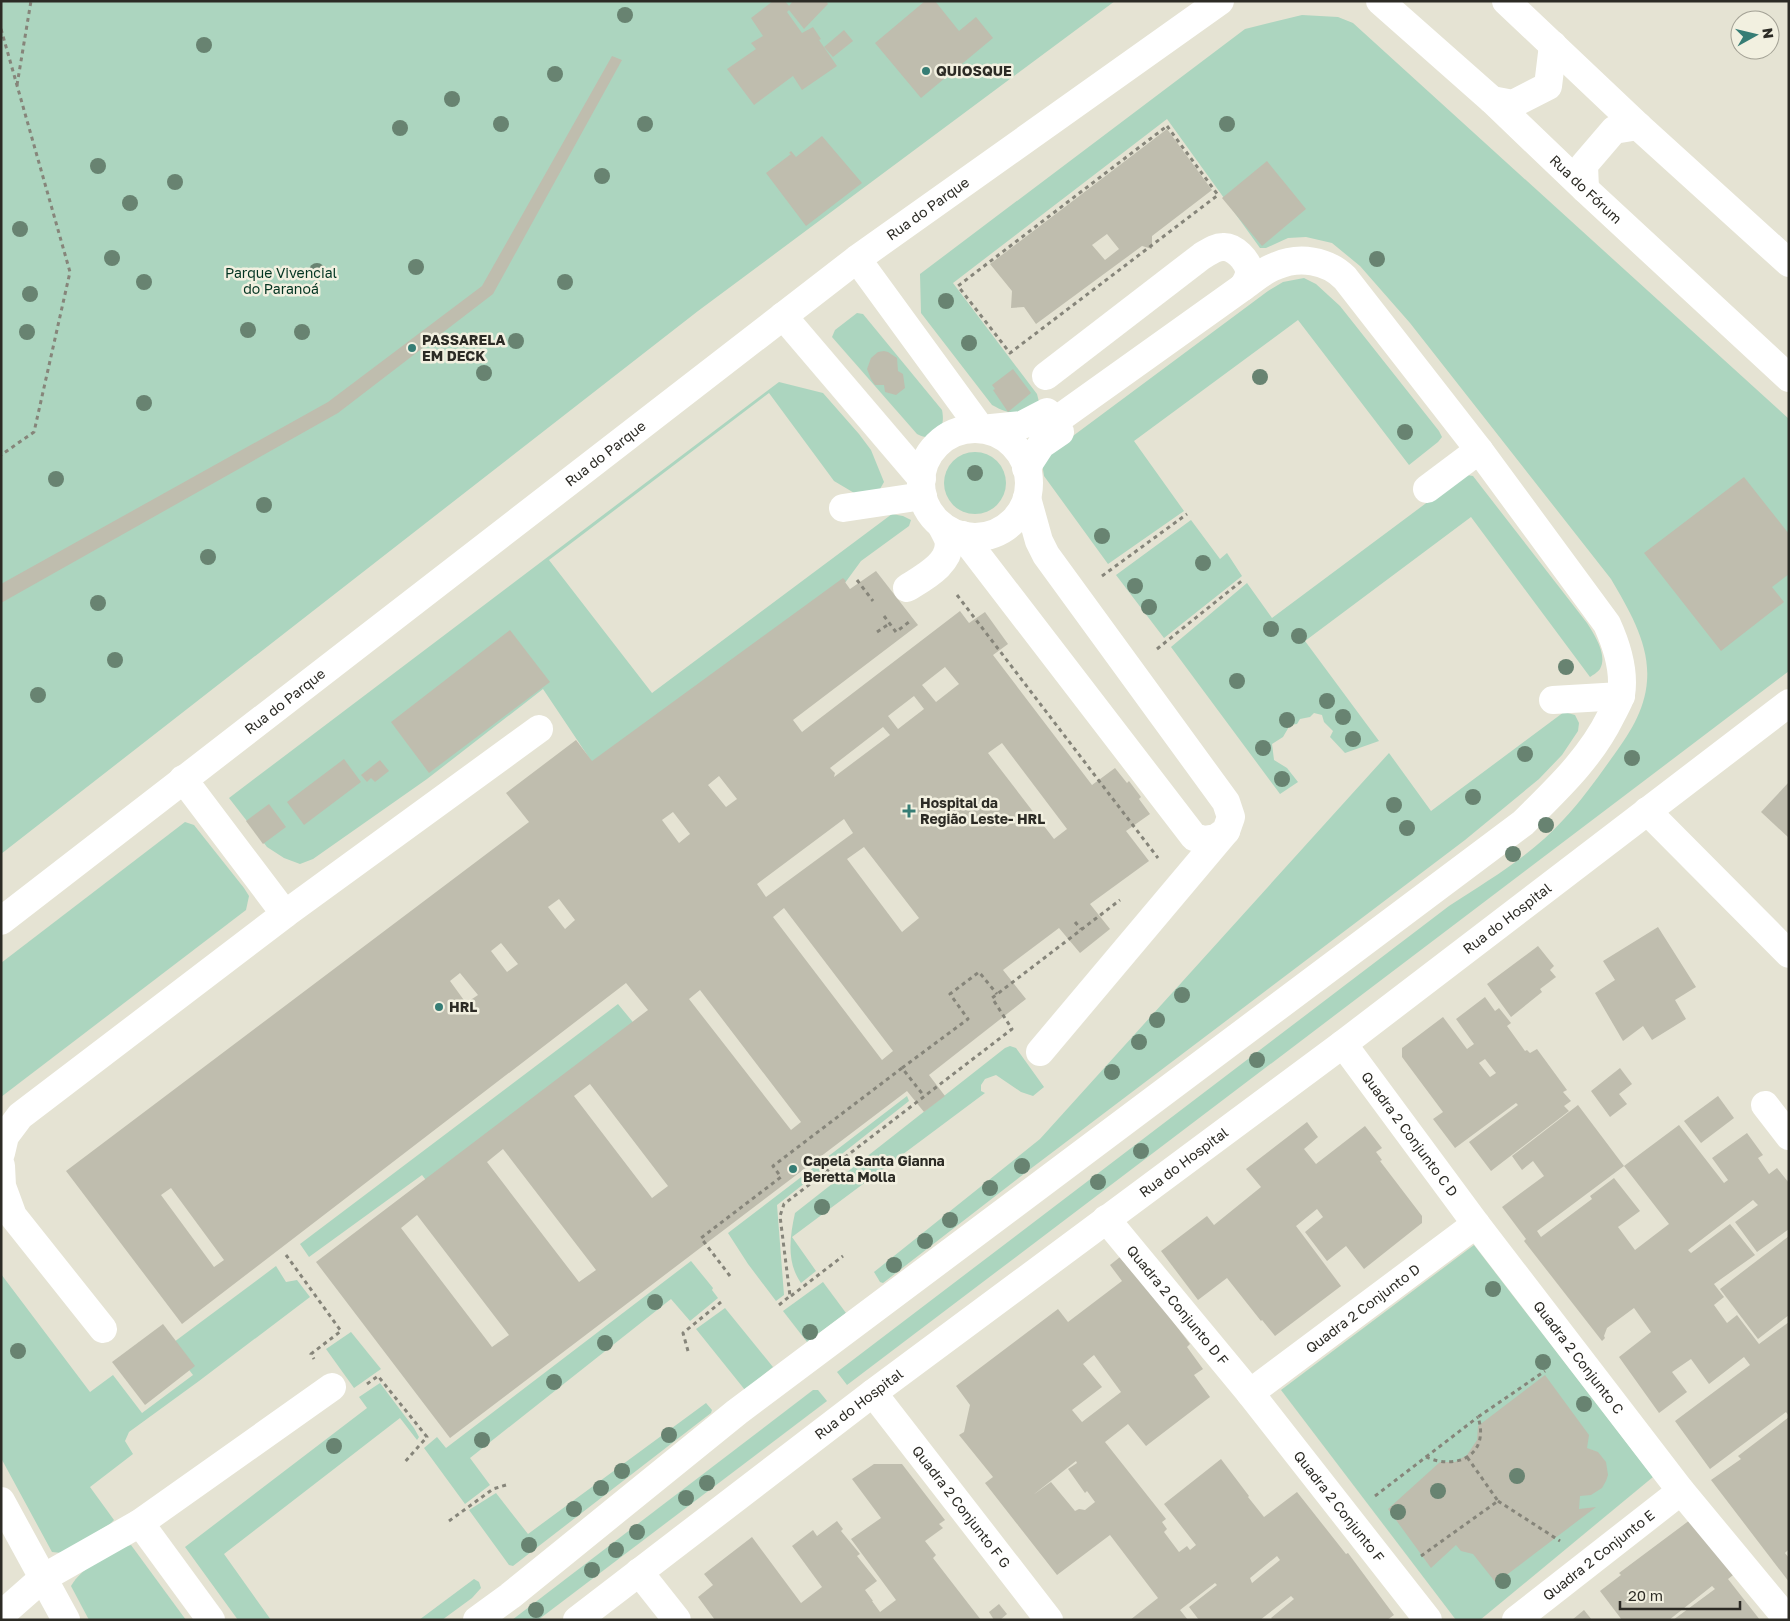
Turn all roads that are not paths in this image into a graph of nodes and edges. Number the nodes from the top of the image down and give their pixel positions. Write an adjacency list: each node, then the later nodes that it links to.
1 (1220, 1): 8 (street, Rua do Parque)
2 (1380, 1): 5 (street, Rua do Fórum)
3 (1506, 1): 4 (street)
4 (1553, 45): 5 (street); 6 (street)
5 (1492, 100): 7 (street, Rua do Fórum)
6 (1638, 126): 7 (street); 9 (street)
7 (1585, 189): 13 (street, Rua do Fórum)
8 (857, 259): 11 (street, Rua do Parque); 15 (street)
9 (1789, 263)
10 (1243, 287): 12 (street); 14 (street); 16 (street)
11 (783, 316): 18 (street); 28 (street, Rua do Parque)
12 (1046, 376)
13 (1789, 378)
14 (1054, 422): 15 (street); 17 (street)
15 (981, 429): 17 (street); 18 (street)
16 (1479, 450): 19 (street); 24 (street)
17 (1026, 468): 20 (street)
18 (922, 488): 21 (street); 22 (street)
19 (1427, 489)
20 (1027, 498): 22 (street); 30 (street)
21 (843, 508)
22 (952, 530): 23 (street); 30 (street)
23 (907, 588)
24 (1620, 696): 25 (street); 54 (street)
25 (1553, 700)
26 (1789, 703): 29 (street, Rua do Hospital)
27 (539, 729): 31 (street)
28 (183, 780): 31 (street); 32 (street, Rua do Parque)
29 (1647, 811): 33 (street); 34 (street, Rua do Hospital)
30 (1226, 831): 35 (street)
31 (285, 914): 38 (street)
32 (1, 921)
33 (1789, 954)
34 (1343, 1044): 40 (street, Rua do Hospital); 41 (street, Quadra 2 Conjunto C D)
35 (1040, 1052)
36 (1765, 1105): 37 (street)
37 (1789, 1136)
38 (1, 1153)
39 (1, 1166): 42 (street)
40 (1106, 1219): 44 (street, Rua do Hospital); 45 (street, Quadra 2 Conjunto D F)
41 (1476, 1224): 45 (street, Quadra 2 Conjunto D); 46 (street, Quadra 2 Conjunto C)
42 (103, 1329)
43 (332, 1387): 48 (street)
44 (872, 1393): 49 (street, Rua do Hospital); 57 (street, Quadra 2 Conjunto F G)
45 (1250, 1393): 58 (street, Quadra 2 Conjunto F)
46 (1680, 1491): 59 (street, Quadra 2 Conjunto E); 60 (street, Quadra 2 Conjunto C)
47 (1, 1501): 50 (street)
48 (140, 1523): 50 (street); 53 (street)
49 (639, 1572): 55 (street, Rua do Hospital); 56 (street)
50 (43, 1578): 51 (street); 52 (street)
51 (1, 1615)
52 (66, 1620)
53 (211, 1620)
54 (477, 1620)
55 (578, 1620)
56 (677, 1620)
57 (1049, 1620)
58 (1428, 1620)
59 (1516, 1620)
60 (1788, 1620)

